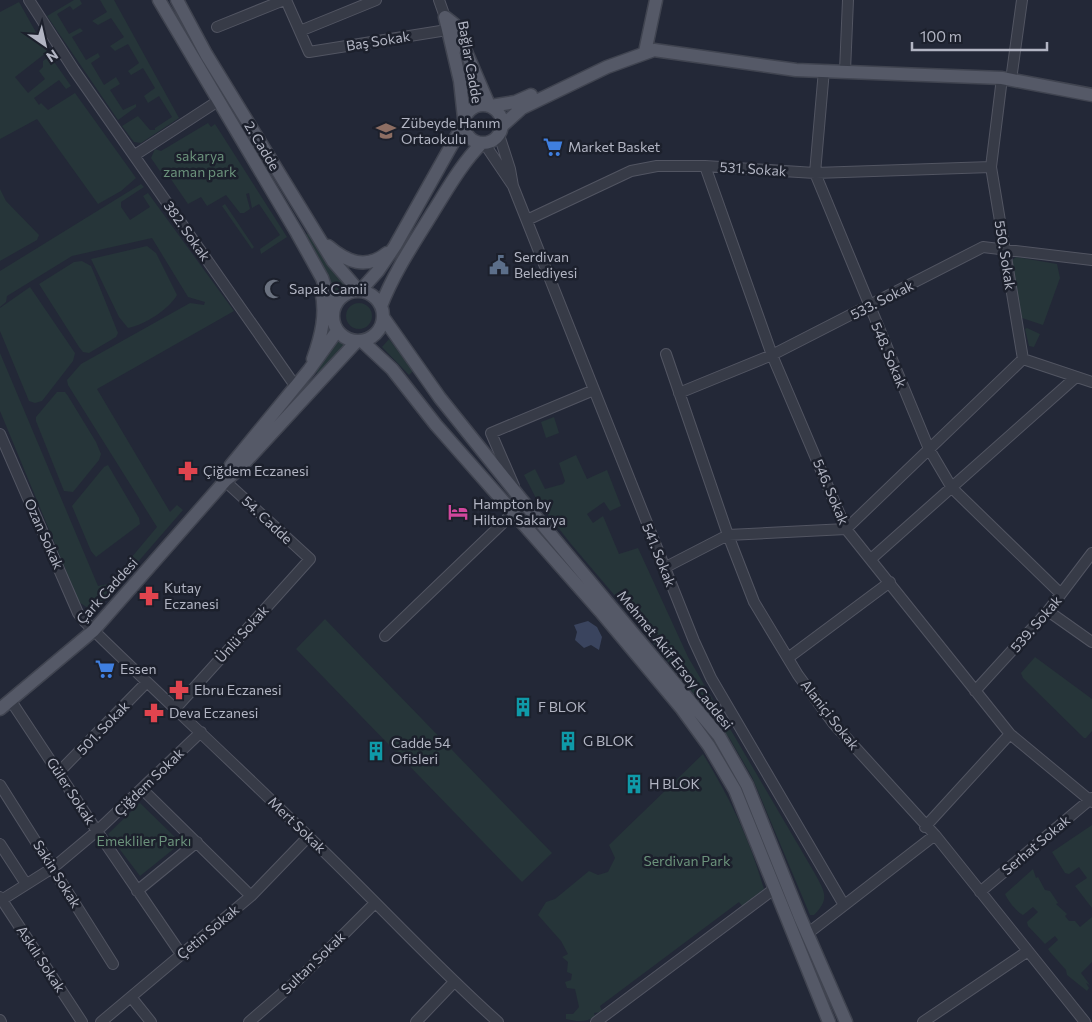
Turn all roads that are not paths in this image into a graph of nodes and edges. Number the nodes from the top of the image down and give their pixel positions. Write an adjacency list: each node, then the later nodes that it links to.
1 (29, 0): 24 (street, 382. Sokak)
2 (159, 0): 19 (main road, 2. Cadde)
3 (177, 0): 31 (main road, 2. Cadde)
4 (285, 0): 11 (street); 12 (street)
5 (376, 0): 12 (street)
6 (439, 0): 10 (street)
7 (656, 0): 13 (main road)
8 (848, 0): 15 (street)
9 (1022, 0): 16 (street, 550. Sokak)
10 (446, 23): 12 (street, Baş Sokak); 20 (main road, Bağlar Cadde); 21 (main road, Bağlar Cadde)
11 (218, 27)
12 (300, 31)
13 (644, 52): 14 (main road); 17 (main road)
14 (824, 70): 15 (main road); 27 (street, 548. Sokak)
15 (845, 71): 16 (main road)
16 (1007, 79): 18 (main road); 26 (street, 550. Sokak)
17 (574, 82): 20 (main road); 22 (main road)
18 (1092, 95)
19 (218, 101): 24 (street); 30 (main road, 2. Cadde)
20 (490, 106): 21 (main road); 22 (main road)
21 (464, 121): 23 (main road); 32 (main road)
22 (500, 130): 23 (main road); 28 (street)
23 (483, 143): 28 (street); 38 (main road)
24 (135, 155): 47 (street, 382. Sokak)
25 (705, 166): 27 (street, 531. Sokak); 29 (street, 531. Sokak); 42 (street, 546. Sokak)
26 (991, 166): 27 (street, 531. Sokak); 33 (street, 550. Sokak)
27 (815, 173): 36 (street, 548. Sokak)
28 (513, 186): 29 (street, 541. Sokak)
29 (527, 220): 48 (street, 541. Sokak)
30 (297, 233): 37 (main road, 2. Cadde); 44 (main road)
31 (320, 238): 32 (main road); 35 (main road, 2. Cadde)
32 (395, 246): 35 (main road)
33 (1003, 248): 34 (street, 533. Sokak); 36 (street, 533. Sokak); 43 (street, 550. Sokak)
34 (1092, 260)
35 (360, 291): 37 (main road); 38 (main road)
36 (868, 307): 42 (street, 533. Sokak); 51 (street, 548. Sokak)
37 (333, 310): 39 (main road)
38 (382, 312): 40 (main road); 54 (main road, Mehmet Akif Ersoy Caddesi)
39 (337, 331): 40 (main road); 44 (main road, Çark Caddesi)
40 (359, 341): 52 (main road, Çark Caddesi); 55 (main road, Mehmet Akif Ersoy Caddesi)
41 (666, 354): 49 (street, Alaniçi Sokak)
42 (772, 354): 49 (street, 533. Sokak); 56 (street, 546. Sokak)
43 (1023, 359): 45 (street); 51 (street)
44 (309, 370): 47 (main road, Çark Caddesi)
45 (1076, 377): 46 (street); 53 (street)
46 (1092, 382)
47 (296, 387): 52 (main road, Çark Caddesi)
48 (594, 390): 54 (street); 61 (street, 541. Sokak)
49 (679, 393): 57 (street, Alaniçi Sokak)
50 (0, 434): 65 (street, Ozan Sokak)
51 (929, 449): 53 (street, 548. Sokak); 56 (street)
52 (225, 481): 59 (street, 54. Cadde); 65 (main road, Çark Caddesi)
53 (952, 488): 60 (street); 63 (street, 548. Sokak)
54 (518, 495): 94 (main road, Mehmet Akif Ersoy Caddesi)
55 (512, 511): 66 (street); 87 (main road, Mehmet Akif Ersoy Caddesi)
56 (846, 528): 57 (street); 60 (street, 546. Sokak)
57 (728, 536): 61 (street); 68 (street, Alaniçi Sokak)
58 (1092, 553): 63 (street, 539. Sokak)
59 (310, 559): 72 (street, Ünlü Sokak)
60 (871, 559): 62 (street, 546. Sokak)
61 (664, 568): 93 (street, 541. Sokak)
62 (890, 582): 68 (street); 70 (street, 546. Sokak)
63 (1061, 594): 64 (street, 539. Sokak)
64 (1048, 611): 67 (street); 70 (street, 539. Sokak)
65 (93, 630): 69 (street, Mert Sokak); 71 (main road, Çark Caddesi)
66 (385, 636)
67 (1092, 642)
68 (788, 658): 79 (street, Alaniçi Sokak)
69 (146, 684): 72 (street, Mert Sokak); 75 (street, 501. Sokak)
70 (975, 691): 74 (street, 546. Sokak)
71 (3, 707): 75 (street, Güler Sokak)
72 (175, 709): 73 (street, Mert Sokak)
73 (200, 732): 77 (street, Çiğdem Sokak); 82 (street, Mert Sokak)
74 (1010, 734): 78 (street, 546. Sokak); 79 (street)
75 (59, 772): 80 (street, Güler Sokak)
76 (0, 785): 85 (street, Sakin Sokak)
77 (142, 789): 80 (street, Çiğdem Sokak); 83 (street)
78 (1091, 800): 89 (street, Serhat Sokak)
79 (926, 827): 81 (street, Alaniçi Sokak)
80 (97, 831): 85 (street, Çiğdem Sokak); 88 (street, Güler Sokak)
81 (935, 835): 89 (street, Alaniçi Sokak); 93 (street)
82 (309, 836): 90 (street, Çetin Sokak); 92 (street, Mert Sokak)
83 (197, 842): 88 (street); 90 (street)
84 (0, 844): 86 (street)
85 (54, 867): 86 (street, Çiğdem Sokak); 97 (street, Sakin Sokak)
86 (26, 884): 91 (street, Çiğdem Sokak)
87 (774, 889): 106 (street); 107 (main road, Mehmet Akif Ersoy Caddesi)
88 (138, 891): 96 (street, Güler Sokak)
89 (980, 892): 95 (street, Alaniçi Sokak)
90 (251, 896): 96 (street, Çetin Sokak)
91 (1, 899): 100 (street, Askılı Sokak)
92 (375, 903): 98 (street, Mert Sokak); 103 (street, Sultan Sokak)
93 (844, 905): 94 (street)
94 (807, 934): 108 (main road, Mehmet Akif Ersoy Caddesi)
95 (1028, 951): 109 (street); 110 (street, Alaniçi Sokak)
96 (182, 954): 99 (street, Çetin Sokak)
97 (112, 964)
98 (454, 982): 104 (street); 105 (street, Mert Sokak)
99 (130, 997): 101 (street, Çetin Sokak); 102 (street)
100 (82, 1022)
101 (101, 1022)
102 (151, 1022)
103 (249, 1022)
104 (416, 1022)
105 (498, 1022)
106 (596, 1022)
107 (829, 1022)
108 (846, 1022)
109 (923, 1022)
110 (1085, 1022)

